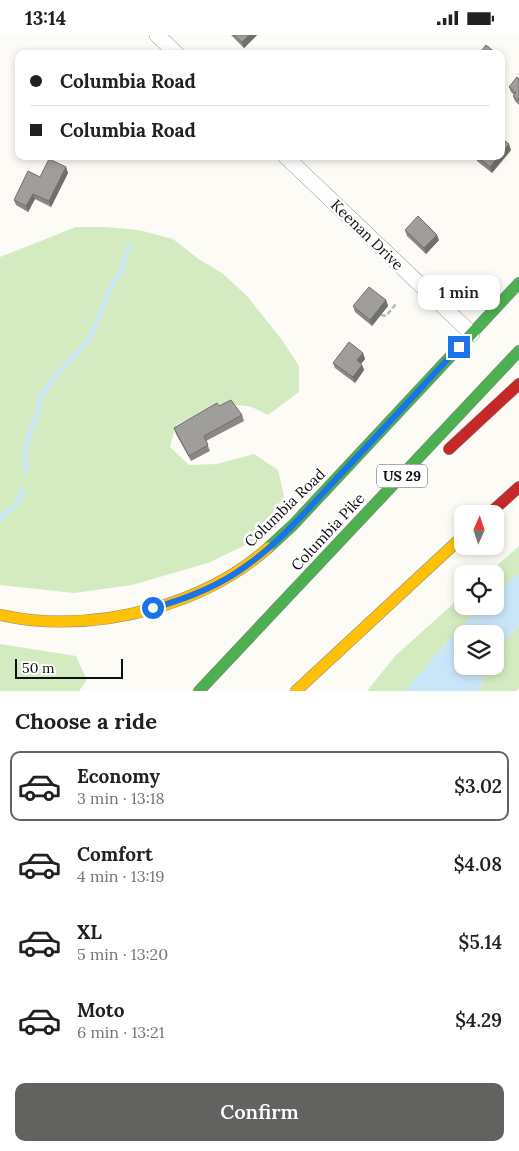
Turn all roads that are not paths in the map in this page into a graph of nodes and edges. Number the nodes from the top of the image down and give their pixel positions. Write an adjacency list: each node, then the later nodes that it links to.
1 (157, 35): 2 (street)
2 (173, 50)
3 (289, 160): 5 (street, Keenan Drive)
4 (519, 283): 5 (main road, Columbia Road)
5 (472, 334): 18 (main road, Columbia Road)
6 (519, 351): 17 (main road, Columbia Pike / US 29)
7 (519, 384): 8 (main road)
8 (445, 453)
9 (519, 487): 12 (main road)
10 (519, 499): 13 (main road)
11 (394, 500): 17 (main road)
12 (499, 505)
13 (504, 510)
14 (454, 544): 16 (main road)
15 (454, 547): 16 (main road)
16 (430, 566): 20 (main road)
17 (284, 601): 19 (main road, Columbia Pike / US 29)
18 (0, 615)
19 (200, 691)
20 (296, 691)

